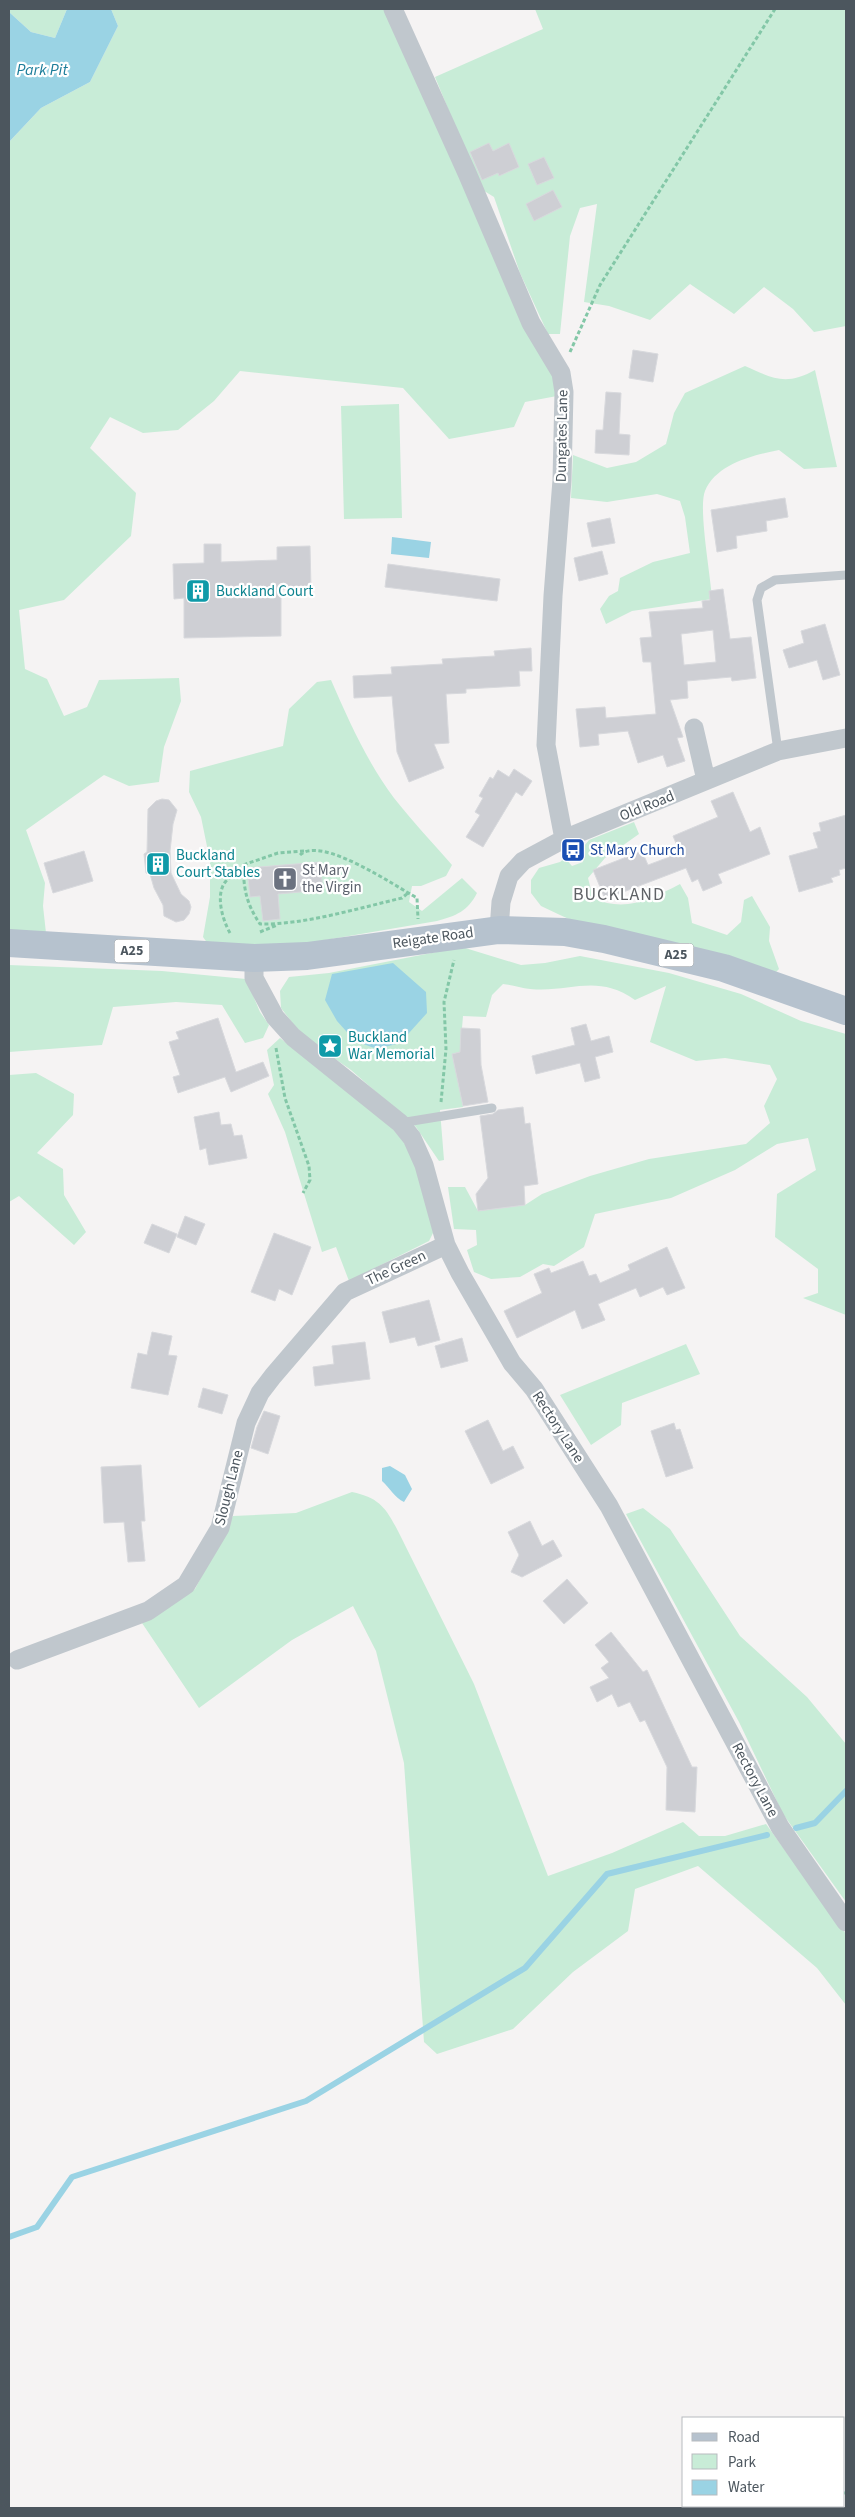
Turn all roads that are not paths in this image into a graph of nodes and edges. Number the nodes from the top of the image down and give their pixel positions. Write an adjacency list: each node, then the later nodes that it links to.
1 (393, 9): 7 (street, Dungates Lane)
2 (846, 575): 5 (lane)
3 (694, 728): 6 (street)
4 (846, 738): 5 (street, Old Road)
5 (778, 751): 6 (street, Old Road)
6 (706, 780): 7 (street, Old Road)
7 (564, 840): 8 (street, Old Road)
8 (499, 930): 10 (main road, Reigate Road / A25); 11 (main road, Reigate Road / A25)
9 (9, 943): 10 (main road, Reigate Road / A25)
10 (255, 945): 13 (street, Rectory Lane)
11 (846, 1011)
12 (492, 1108): 13 (lane)
13 (400, 1123): 14 (street, Rectory Lane)
14 (446, 1245): 15 (street, The Green); 17 (street, Rectory Lane)
15 (346, 1292): 16 (street, Slough Lane)
16 (17, 1660)
17 (846, 1922)

